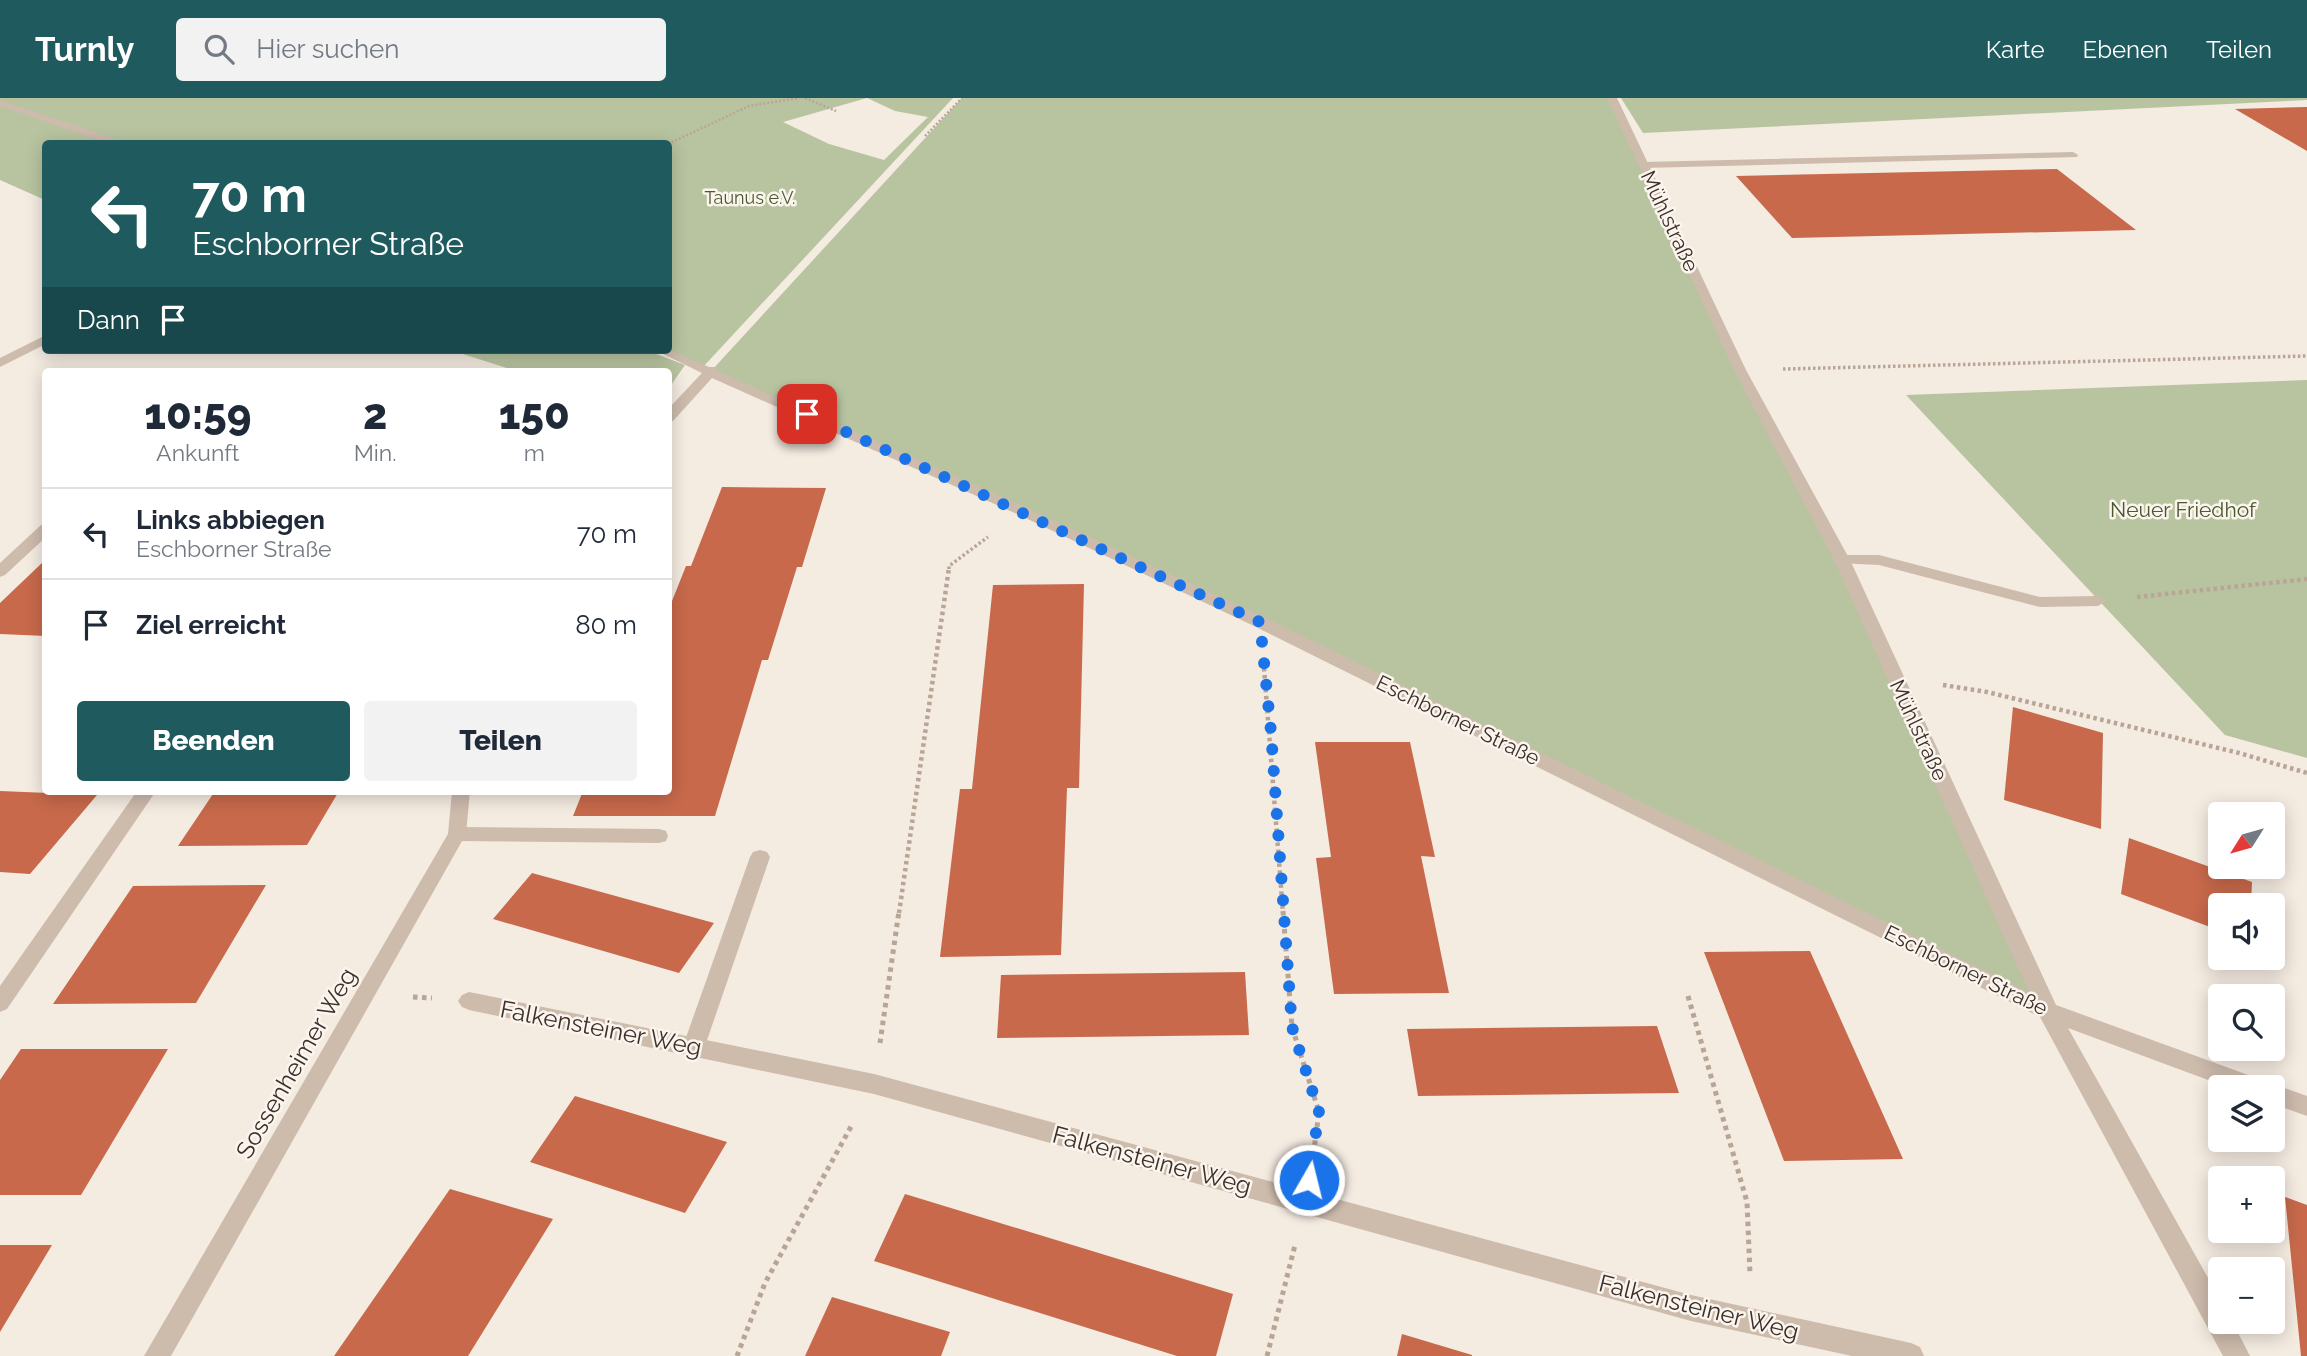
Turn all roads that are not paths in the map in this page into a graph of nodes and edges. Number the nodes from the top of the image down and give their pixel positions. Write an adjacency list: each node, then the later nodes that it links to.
1 (1612, 98): 5 (street, Mühlstraße)
2 (0, 103): 3 (street)
3 (109, 140)
4 (2073, 155): 5 (street)
5 (1643, 165): 12 (street, Mühlstraße)
6 (42, 341): 8 (street)
7 (671, 354): 9 (street, Eschborner Straße)
8 (0, 363)
9 (712, 370): 10 (street); 22 (street, Eschborner Straße)
10 (672, 414)
11 (42, 532): 13 (street)
12 (1842, 560): 14 (street); 22 (street, Mühlstraße)
13 (0, 572)
14 (2098, 601)
15 (144, 795): 21 (street)
16 (461, 795): 17 (street, Sossenheimer Weg)
17 (457, 834): 18 (street); 27 (street, Sossenheimer Weg)
18 (659, 836)
19 (760, 857): 23 (street)
20 (469, 1001): 23 (street, Falkensteiner Weg)
21 (0, 1003)
22 (2048, 1011): 24 (street, Eschborner Straße); 29 (street, Mühlstraße)
23 (694, 1046): 28 (street, Falkensteiner Weg)
24 (2222, 1075)
25 (2285, 1098): 26 (street)
26 (2307, 1106)
27 (157, 1356)
28 (1911, 1356)
29 (2237, 1356)

